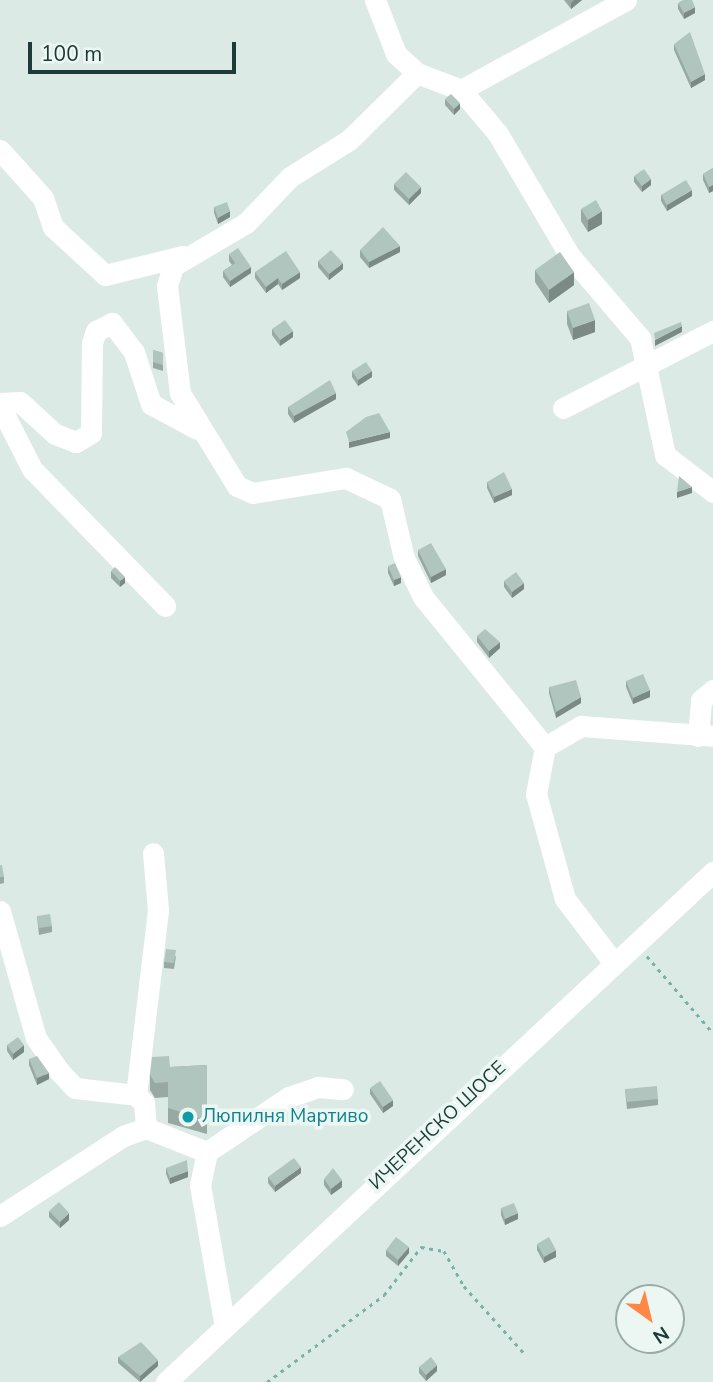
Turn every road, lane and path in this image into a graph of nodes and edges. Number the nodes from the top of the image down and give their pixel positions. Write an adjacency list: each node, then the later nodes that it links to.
1 (375, 0): 3 (street)
2 (626, 0): 4 (street)
3 (417, 74): 4 (street); 6 (street)
4 (461, 90): 8 (street)
5 (0, 150): 6 (street)
6 (184, 256): 11 (street)
7 (713, 331): 8 (street)
8 (646, 363): 10 (street); 12 (street)
9 (0, 404): 11 (street); 13 (street)
10 (563, 408)
11 (197, 429): 16 (street)
12 (713, 492)
13 (165, 607)
14 (713, 690): 15 (street)
15 (705, 736): 16 (street)
16 (545, 747): 21 (street)
17 (153, 853): 24 (street)
18 (713, 872): 20 (street, ИЧЕРЕНСКО ШОСЕ)
19 (0, 911): 24 (street)
20 (635, 944): 21 (street, ИЧЕРЕНСКО ШОСЕ); 22 (path)
21 (614, 963): 28 (street, ИЧЕРЕНСКО ШОСЕ)
22 (713, 1033)
23 (343, 1089): 26 (street)
24 (136, 1095): 25 (street)
25 (146, 1128): 26 (street); 27 (street)
26 (207, 1152): 28 (street)
27 (0, 1216)
28 (225, 1326): 30 (street, ИЧЕРЕНСКО ШОСЕ)
29 (526, 1354): 31 (path)
30 (166, 1382)
31 (267, 1382)

